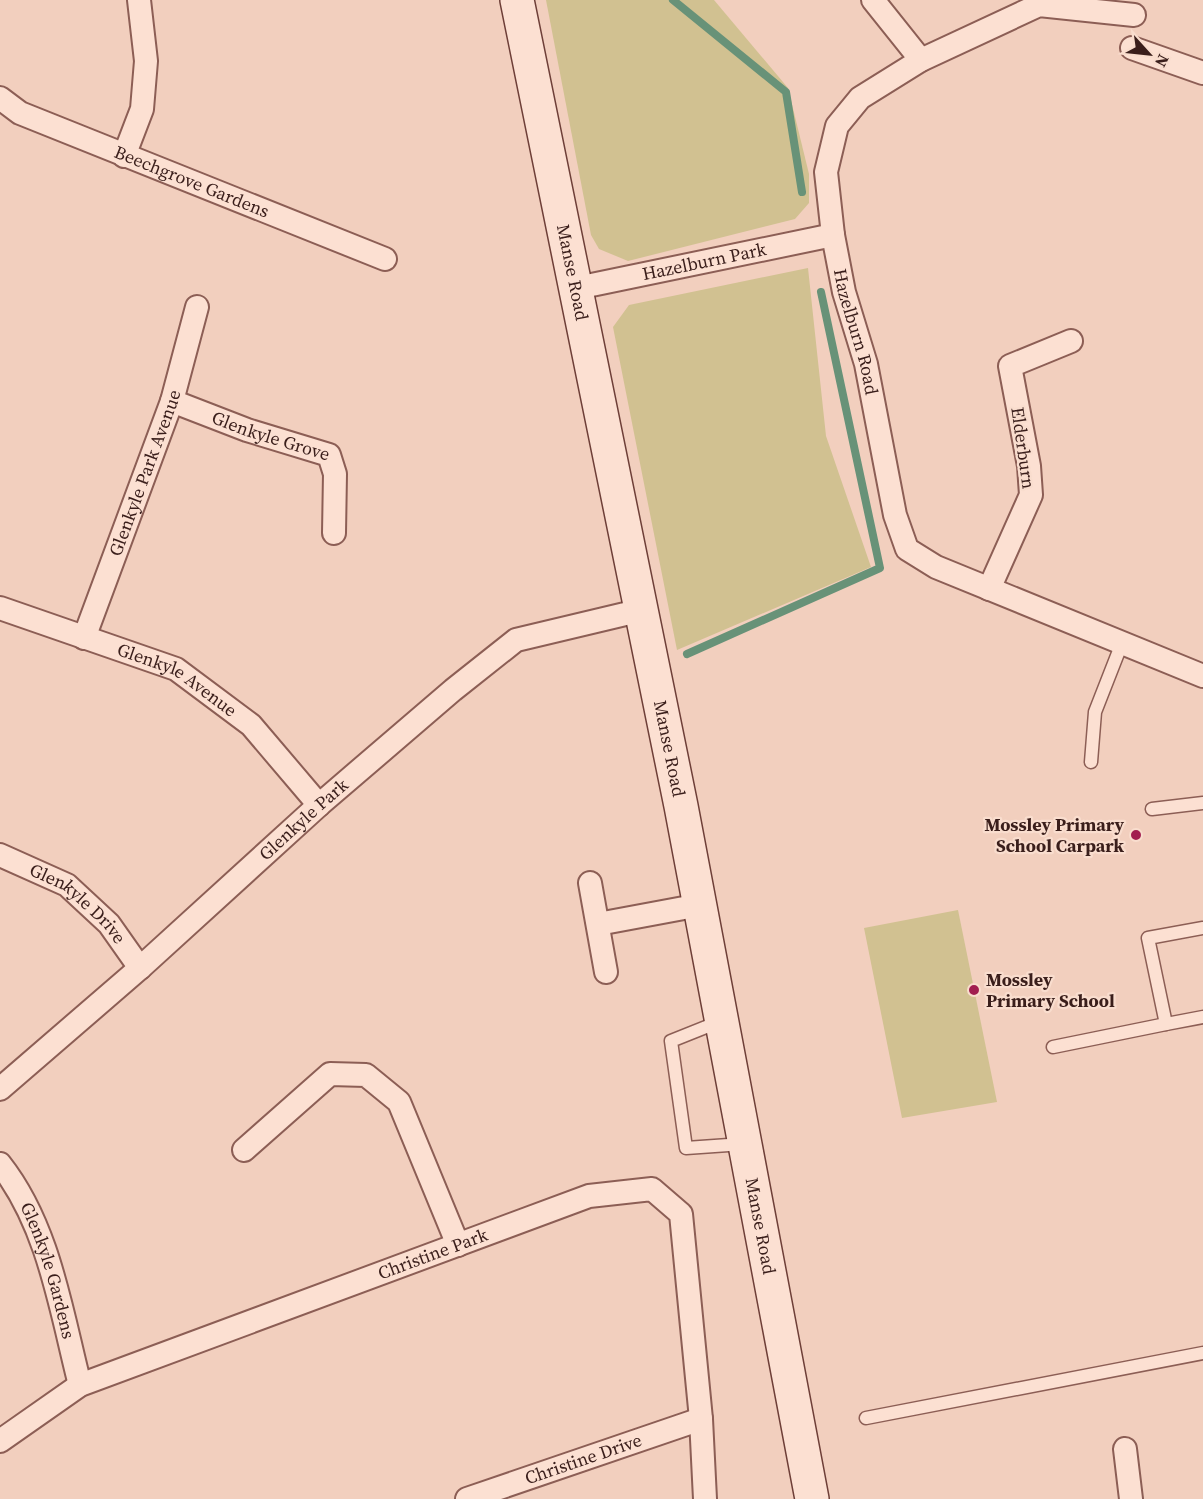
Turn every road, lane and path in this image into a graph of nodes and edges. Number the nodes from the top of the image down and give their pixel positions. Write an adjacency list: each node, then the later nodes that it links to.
1 (139, 0): 9 (street)
2 (517, 0): 12 (main road, Manse Road)
3 (873, 0): 6 (street)
4 (1134, 15): 6 (street, Hazelburn Road)
5 (1132, 48): 7 (street)
6 (921, 60): 10 (street, Hazelburn Road)
7 (1203, 73)
8 (0, 98): 9 (street, Beechgrove Gardens)
9 (124, 156): 11 (street, Beechgrove Gardens)
10 (833, 235): 12 (street, Hazelburn Park); 17 (street, Hazelburn Road)
11 (386, 259)
12 (576, 288): 19 (main road, Manse Road)
13 (198, 307): 15 (street, Glenkyle Park Avenue)
14 (1071, 341): 17 (street, Elderburn)
15 (172, 401): 16 (street, Glenkyle Grove); 20 (street, Glenkyle Park Avenue)
16 (334, 533)
17 (989, 589): 21 (street, Hazelburn Road)
18 (0, 608): 20 (street, Glenkyle Avenue)
19 (642, 610): 25 (street, Glenkyle Park); 29 (main road, Manse Road)
20 (84, 638): 25 (street, Glenkyle Avenue)
21 (1122, 643): 22 (street, Hazelburn Road); 23 (lane)
22 (1203, 676)
23 (1091, 762)
24 (1203, 803): 26 (lane)
25 (319, 805): 32 (street, Glenkyle Park)
26 (1152, 809)
27 (0, 855): 32 (street, Glenkyle Drive)
28 (590, 883): 30 (street)
29 (700, 905): 30 (street); 35 (main road, Manse Road)
30 (598, 924): 33 (street)
31 (1203, 928): 36 (lane)
32 (140, 968): 38 (street, Glenkyle Park)
33 (606, 972)
34 (1203, 1017): 36 (lane)
35 (722, 1020): 39 (main road, Manse Road); 39 (lane)
36 (1166, 1024): 37 (lane)
37 (1053, 1047)
38 (0, 1089)
39 (746, 1144): 51 (main road, Manse Road)
40 (244, 1150): 42 (street)
41 (0, 1164): 44 (street, Glenkyle Gardens)
42 (458, 1245): 44 (street, Christine Park); 46 (street, Christine Park)
43 (1203, 1353): 45 (lane)
44 (80, 1385): 47 (street, Christine Park)
45 (866, 1418)
46 (701, 1419): 49 (street, Christine Drive); 50 (street, Christine Park)
47 (0, 1440)
48 (1125, 1449): 52 (street)
49 (467, 1499)
50 (705, 1499)
51 (812, 1499)
52 (1131, 1499)

